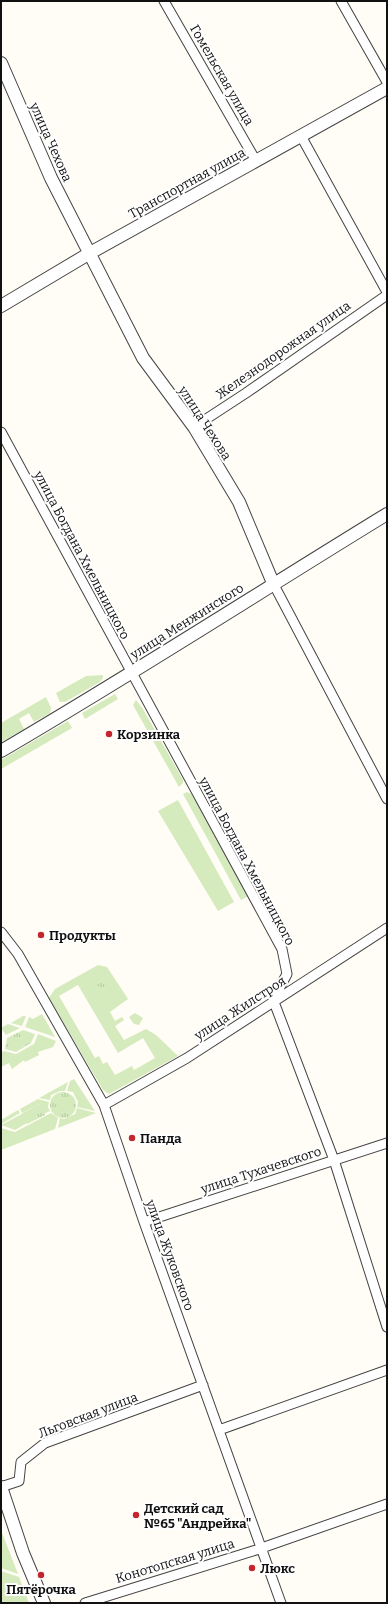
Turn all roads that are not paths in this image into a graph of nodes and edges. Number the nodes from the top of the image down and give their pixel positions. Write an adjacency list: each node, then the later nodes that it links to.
1 (164, 1): 7 (street, Гомельская улица)
2 (341, 1): 4 (street)
3 (1, 63): 8 (street, улица Чехова)
4 (387, 82)
5 (387, 88): 6 (street, Транспортная улица)
6 (301, 136): 7 (street, Транспортная улица); 9 (street)
7 (256, 161): 8 (street, Транспортная улица)
8 (90, 253): 10 (street, Транспортная улица); 11 (street, улица Чехова)
9 (387, 293): 11 (street, Железнодорожная улица)
10 (1, 306)
11 (194, 427): 14 (street, улица Чехова)
12 (1, 432): 15 (street, улица Богдана Хмельницкого)
13 (387, 514): 14 (street, улица Менжинского)
14 (273, 583): 15 (street, улица Менжинского); 17 (street, улица Чехова)
15 (130, 673): 16 (street, улица Менжинского); 20 (street, улица Богдана Хмельницкого)
16 (1, 751)
17 (387, 799)
18 (387, 928): 20 (street, улица Жилстроя)
19 (1, 932): 21 (street, улица Жуковского)
20 (274, 1002): 21 (street, улица Жилстроя); 23 (street)
21 (104, 1105): 24 (street, улица Жуковского)
22 (387, 1143): 23 (street, улица Тухачевского)
23 (334, 1160): 24 (street, улица Тухачевского); 25 (street)
24 (144, 1222): 27 (street, улица Жуковского)
25 (387, 1327)
26 (387, 1370): 28 (street)
27 (203, 1385): 28 (street, улица Жуковского); 29 (street, Льговская улица)
28 (219, 1430): 31 (street, улица Жуковского)
29 (1, 1487): 32 (street)
30 (387, 1504): 31 (street, Конотопская улица)
31 (261, 1548): 33 (street, Конотопская улица); 34 (street, улица Жуковского)
32 (44, 1603)
33 (84, 1603)
34 (281, 1603)

